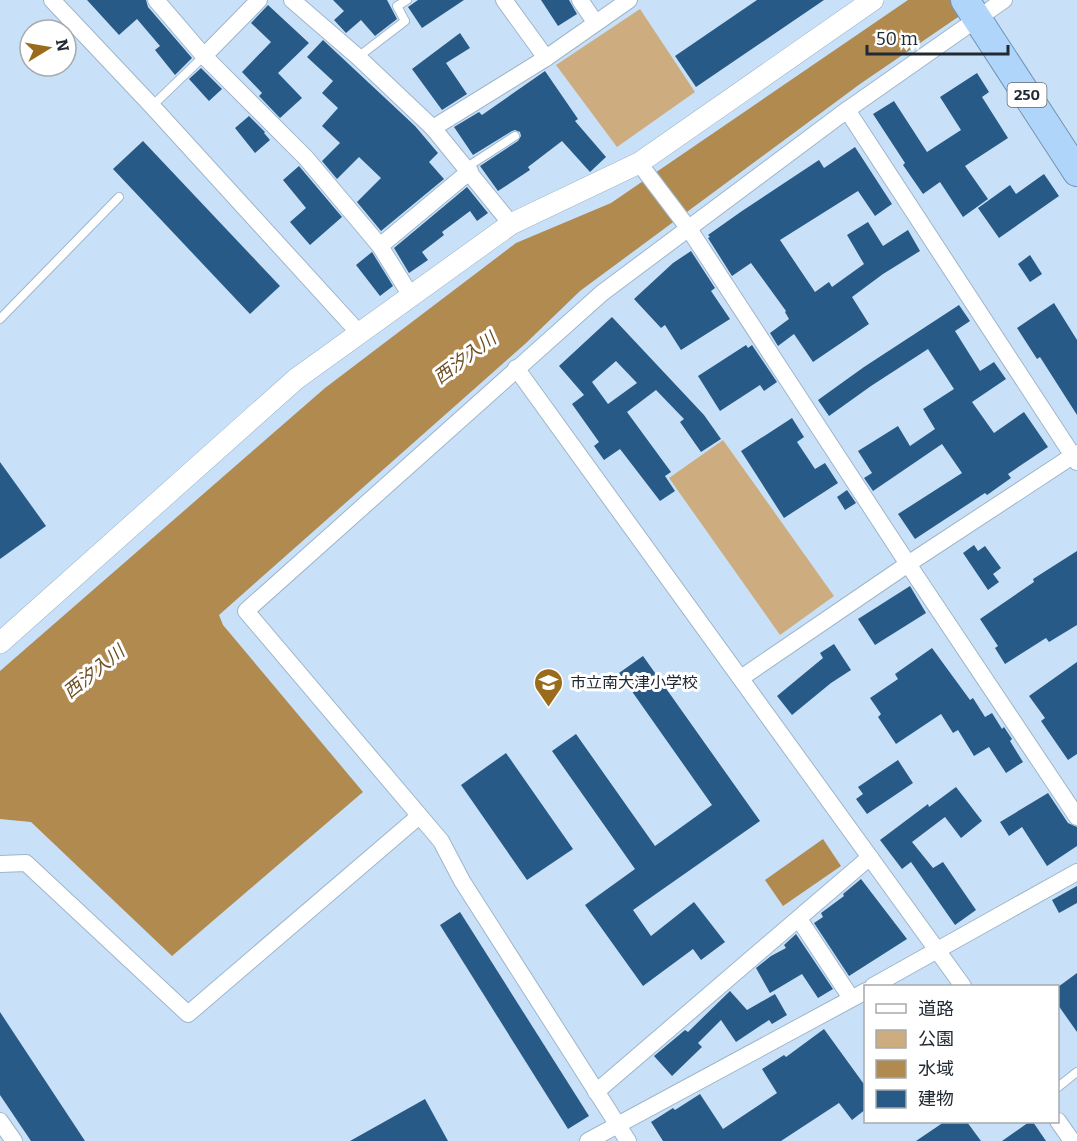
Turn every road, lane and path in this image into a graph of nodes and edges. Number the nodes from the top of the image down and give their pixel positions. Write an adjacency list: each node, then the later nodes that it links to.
1 (52, 0): 16 (street)
2 (156, 0): 13 (street)
3 (259, 0): 13 (street)
4 (292, 0): 14 (street)
5 (407, 0): 14 (lane)
6 (504, 0): 15 (street)
7 (580, 0): 12 (street)
8 (629, 0): 12 (street)
9 (873, 0): 20 (street)
10 (1004, 0): 11 (street)
11 (971, 9): 17 (street); 22 (highway, 250)
12 (595, 22): 15 (street)
13 (204, 56): 16 (lane); 26 (street)
14 (358, 57): 18 (street)
15 (546, 58): 18 (street)
16 (152, 106): 29 (street)
17 (847, 110): 25 (street); 31 (street)
18 (433, 128): 21 (street)
19 (515, 136): 21 (lane)
20 (639, 163): 24 (street); 25 (street)
21 (469, 169): 24 (street); 26 (street)
22 (1077, 172)
23 (119, 197): 28 (lane)
24 (511, 224): 27 (street)
25 (689, 229): 30 (street); 32 (street)
26 (380, 246): 27 (street)
27 (411, 296): 29 (street)
28 (0, 319)
29 (359, 333): 33 (street)
30 (516, 368): 34 (street); 35 (street)
31 (1076, 457): 32 (street)
32 (908, 564): 34 (street); 36 (street)
33 (0, 643)
34 (741, 678): 37 (street)
35 (418, 817): 38 (street); 47 (street)
36 (1077, 817)
37 (870, 857): 40 (street); 41 (street)
38 (0, 864)
39 (1077, 872): 41 (street)
40 (799, 919): 44 (street); 47 (street)
41 (938, 951): 42 (street); 43 (street)
42 (877, 985)
43 (962, 985)
44 (858, 994): 50 (street)
45 (1077, 1072): 46 (lane)
46 (1059, 1086)
47 (596, 1092): 50 (street)
48 (0, 1121): 51 (street)
49 (1059, 1122): 54 (street)
50 (617, 1125): 52 (street); 53 (street)
51 (14, 1141)
52 (588, 1141)
53 (628, 1141)
54 (1072, 1141)

